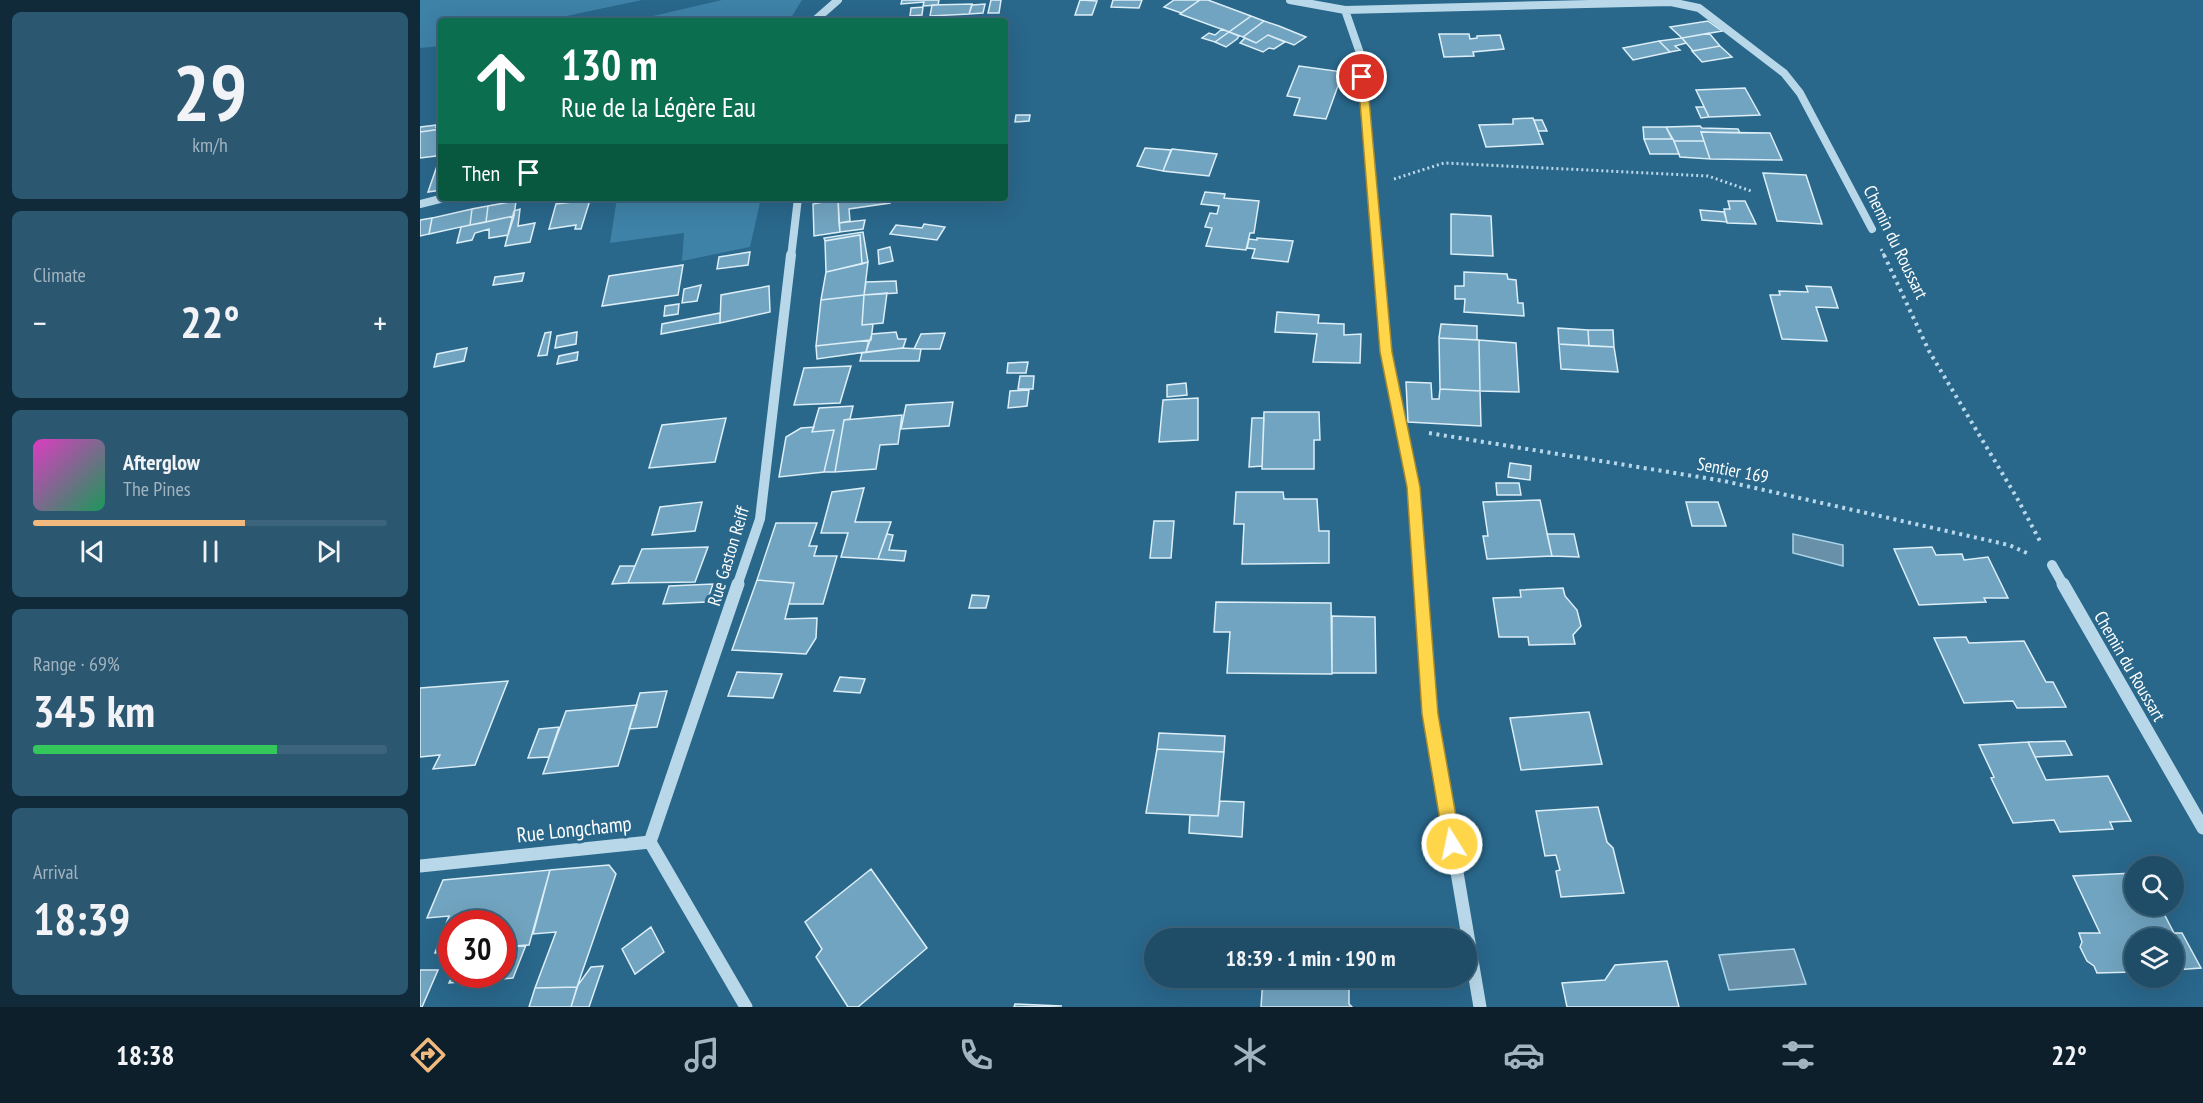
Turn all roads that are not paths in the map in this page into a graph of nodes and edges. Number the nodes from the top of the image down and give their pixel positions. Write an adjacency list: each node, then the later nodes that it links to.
1 (838, 0): 6 (street)
2 (1290, 0): 4 (street, Chemin du Roussart)
3 (1316, 0): 4 (street)
4 (1304, 3): 5 (street, Chemin du Roussart)
5 (1345, 10): 10 (street, Chemin du Roussart); 16 (street)
6 (817, 18)
7 (438, 200): 9 (street)
8 (798, 201): 13 (street, Rue Gaston Reiff)
9 (420, 204)
10 (1872, 229)
11 (2052, 565): 12 (street, Chemin du Roussart)
12 (2203, 828)
13 (650, 842): 14 (street, Rue Longchamp); 15 (street, Rue Longchamp)
14 (420, 866)
15 (746, 1007)
16 (1480, 1007)

